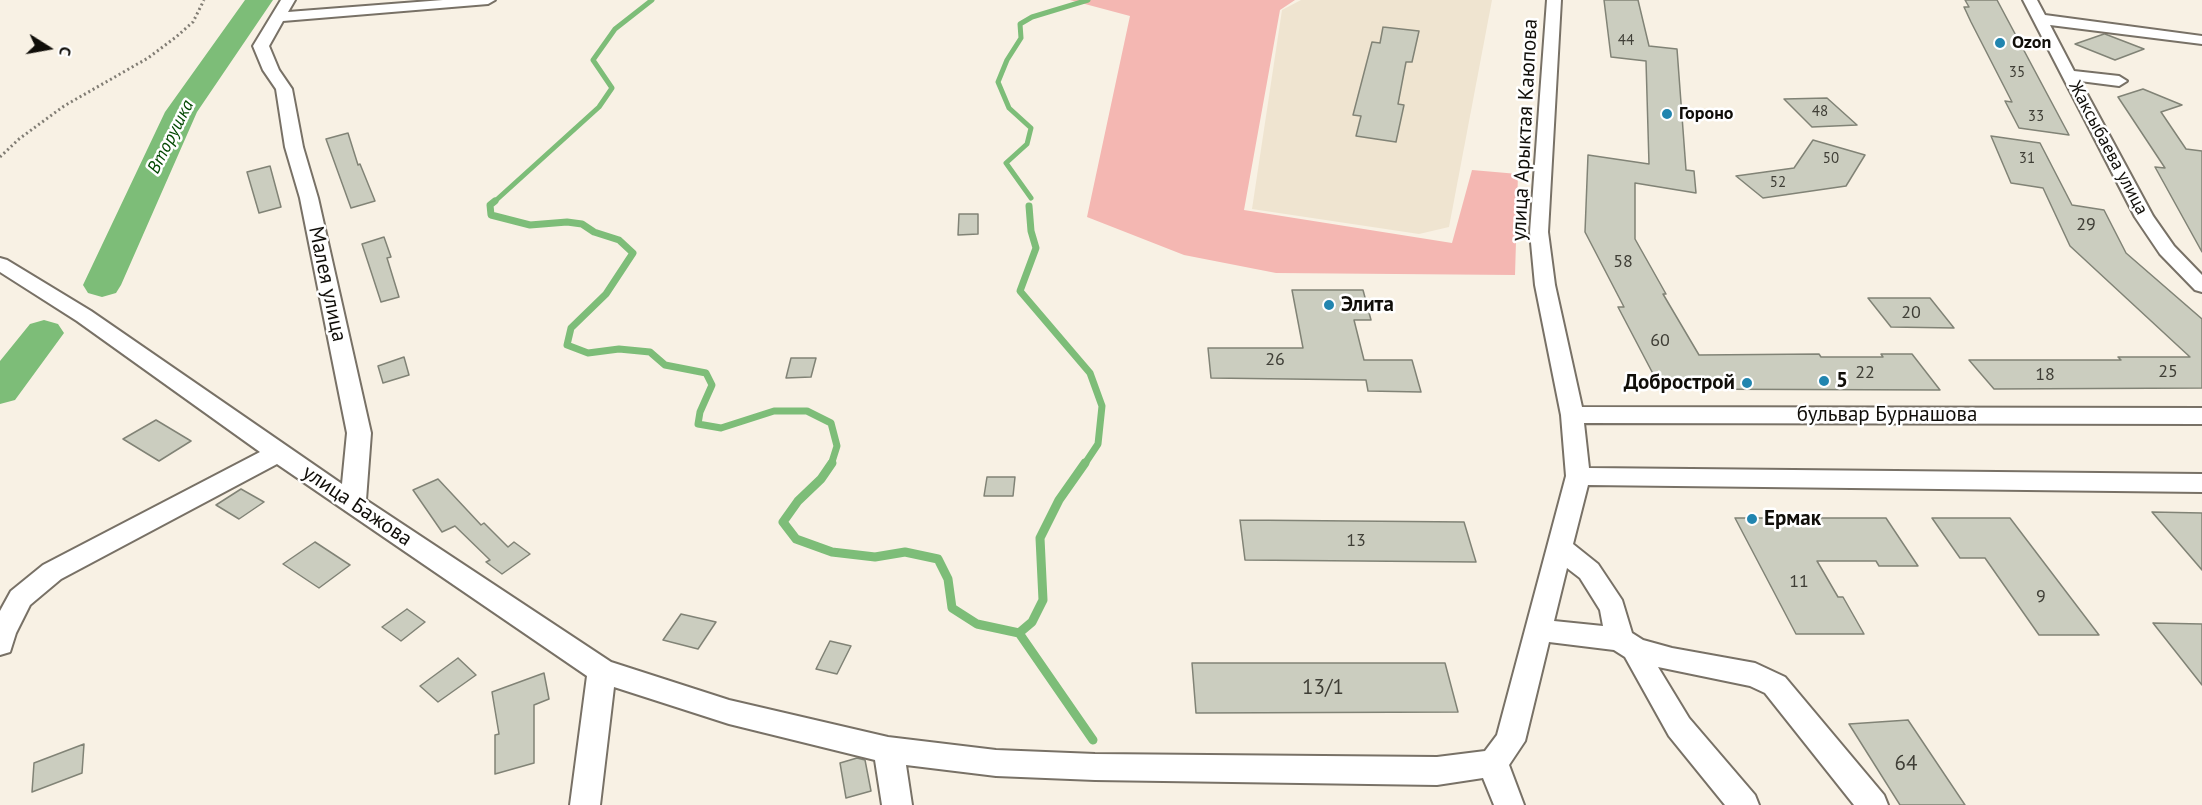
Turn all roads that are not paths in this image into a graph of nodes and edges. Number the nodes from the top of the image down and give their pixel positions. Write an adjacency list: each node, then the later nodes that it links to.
1 (288, 0): 5 (street)
2 (488, 0): 5 (street)
3 (1554, 0): 12 (street, улица Арыктая Каюпова)
4 (2030, 0): 6 (street, Жаксыбаева улица)
5 (277, 16): 17 (street, Малея улица)
6 (2041, 19): 7 (street); 9 (street, Жаксыбаева улица)
7 (2202, 40)
8 (2109, 62): 9 (street)
9 (2069, 75): 11 (street, Жаксыбаева улица)
10 (0, 264): 14 (street, улица Бажова)
11 (2202, 286)
12 (1572, 415): 13 (street, бульвар Бурнашова); 15 (street, улица Арыктая Каюпова)
13 (2202, 416)
14 (278, 453): 17 (street, улица Бажова); 20 (street)
15 (1578, 476): 16 (street); 18 (street, улица Арыктая Каюпова)
16 (2202, 483)
17 (353, 503): 22 (street, улица Бажова)
18 (1560, 547): 19 (street, улица Арыктая Каюпова); 21 (street)
19 (1539, 630): 21 (street); 24 (street, улица Арыктая Каюпова)
20 (0, 644)
21 (1628, 644): 28 (street); 29 (street)
22 (602, 671): 23 (street, улица Бажова); 25 (street)
23 (888, 750): 24 (street, улица Бажова); 26 (street)
24 (1493, 763): 27 (street)
25 (585, 805)
26 (897, 805)
27 (1509, 805)
28 (1744, 805)
29 (1873, 805)

